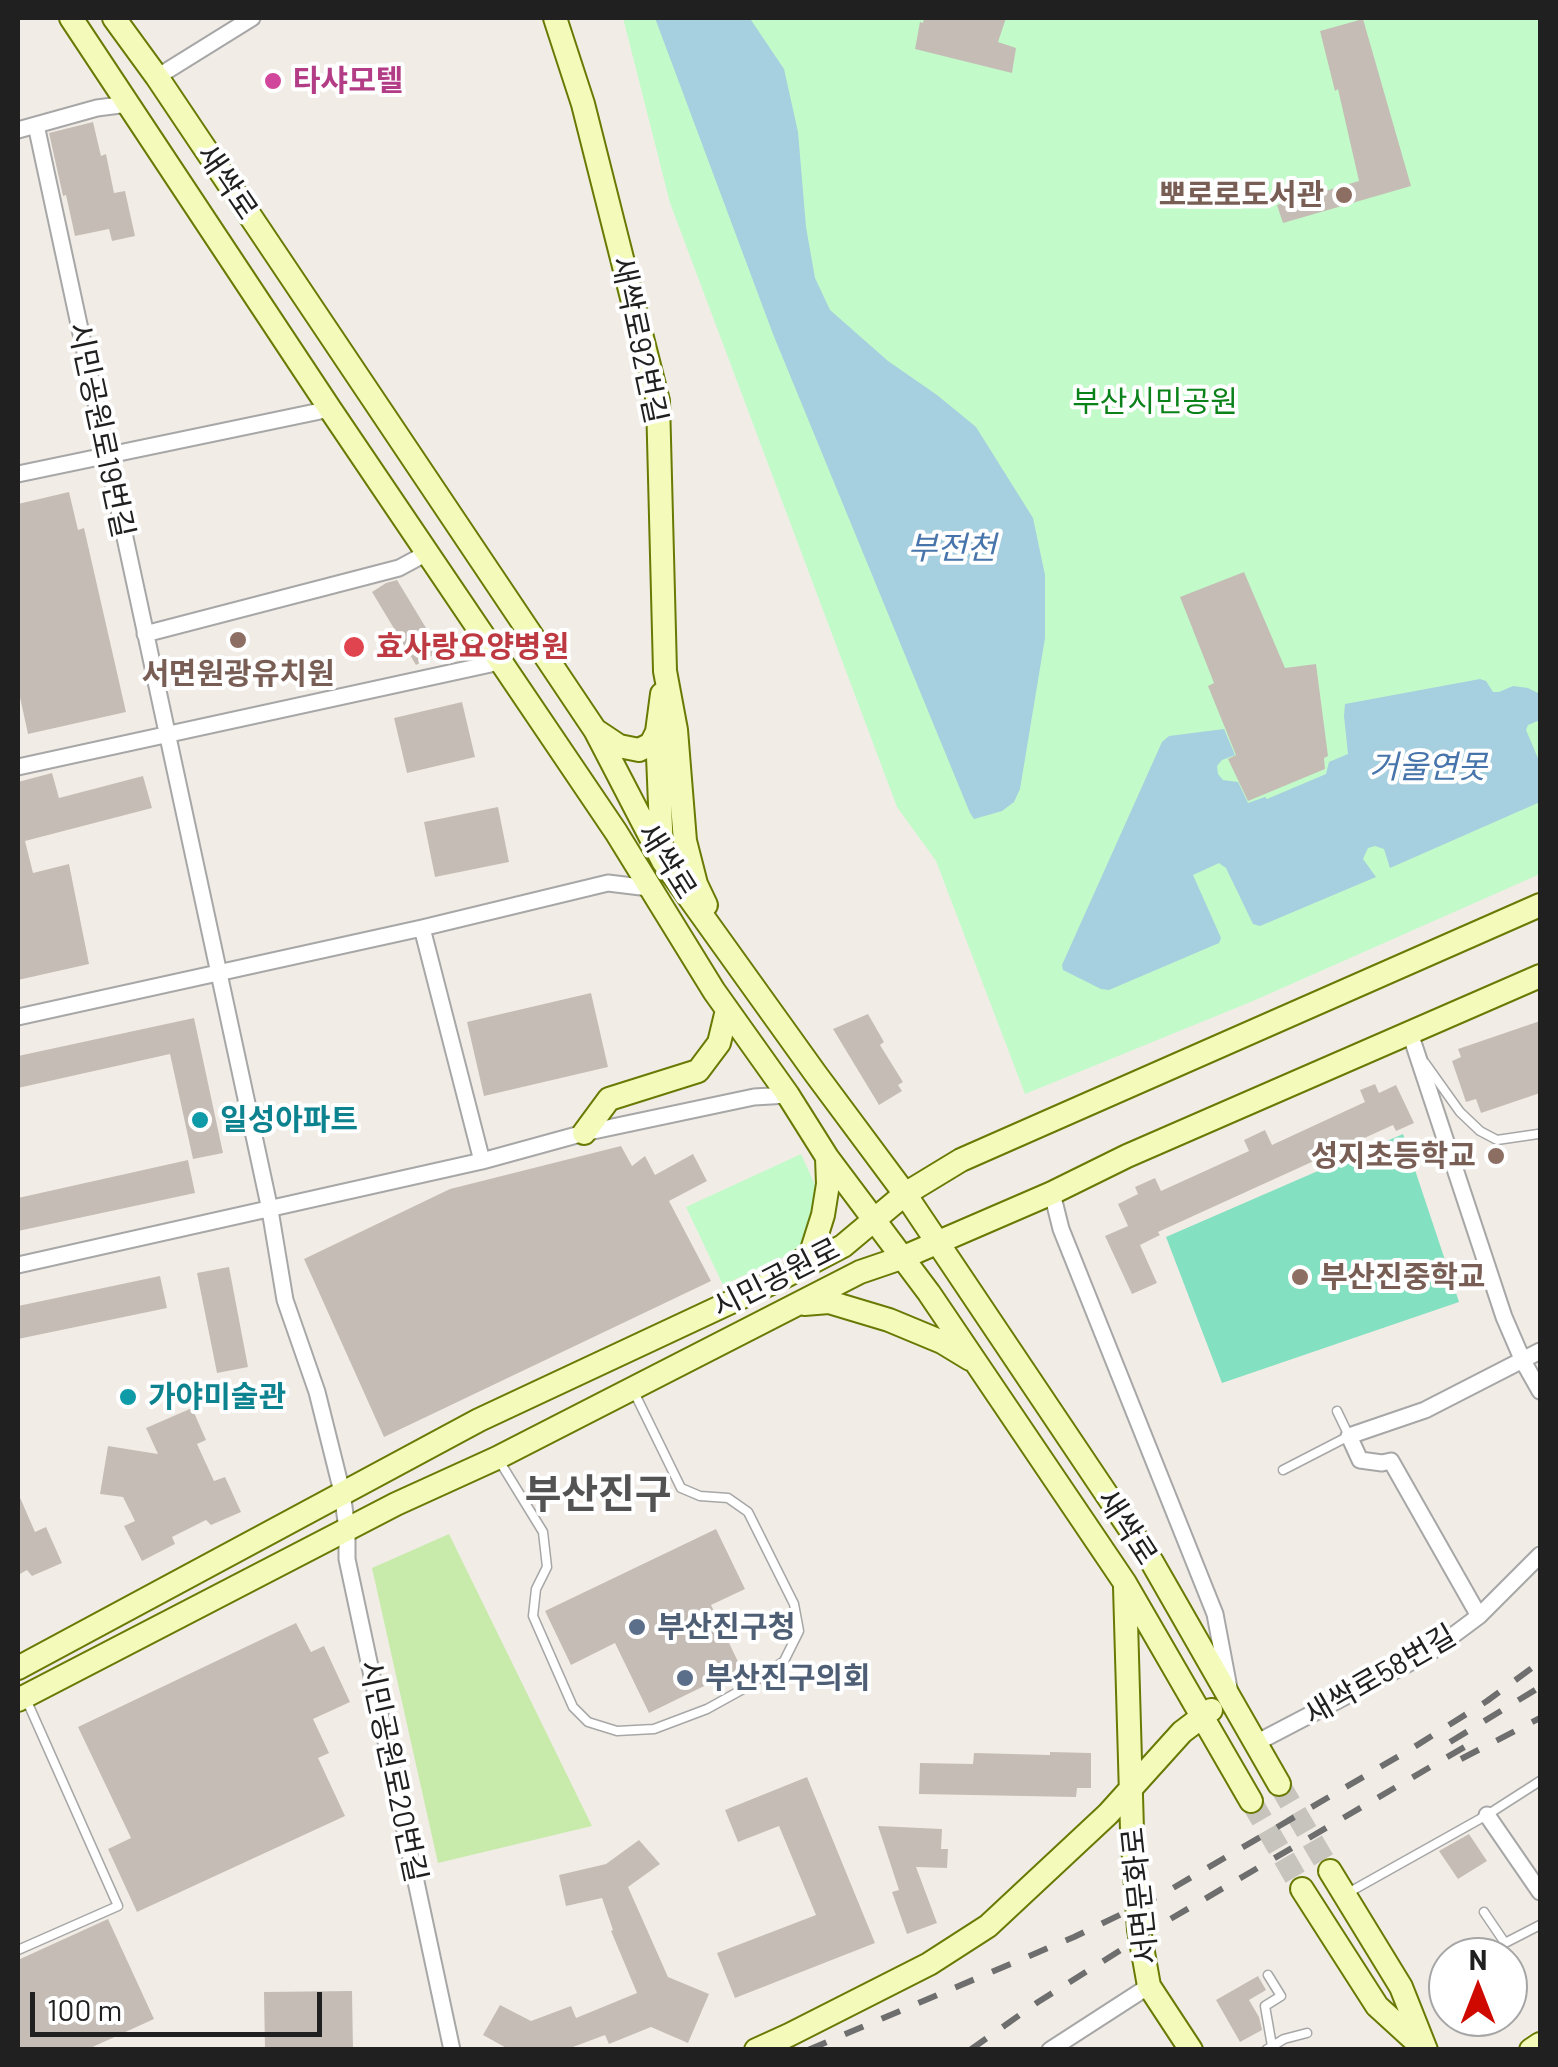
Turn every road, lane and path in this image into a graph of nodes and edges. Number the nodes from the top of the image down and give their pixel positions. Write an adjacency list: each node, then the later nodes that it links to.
1 (71, 18): 6 (main road, 새싹로)
2 (114, 18): 5 (main road, 새싹로)
3 (252, 18): 5 (street)
4 (555, 18): 15 (main road, 새싹로92번길)
5 (157, 77): 16 (main road, 새싹로)
6 (128, 104): 7 (street); 9 (main road, 새싹로)
7 (36, 125): 8 (street); 10 (street, 시민공원로19번길)
8 (18, 130)
9 (330, 409): 10 (street); 12 (main road, 새싹로)
10 (107, 455): 11 (street); 13 (street, 시민공원로19번길)
11 (18, 474)
12 (426, 553): 13 (street); 14 (main road, 새싹로)
13 (146, 634): 18 (street, 시민공원로19번길)
14 (500, 662): 18 (street); 21 (main road, 새싹로)
15 (665, 671): 17 (main road, 새싹로92번길); 24 (main road, 새싹로92번길)
16 (595, 730): 17 (main road); 20 (main road, 새싹로)
17 (657, 732): 20 (main road, 새싹로92번길)
18 (167, 734): 19 (street); 25 (street, 시민공원로19번길)
19 (18, 767)
20 (662, 861): 21 (main road, 새싹로92번길); 24 (main road, 새싹로)
21 (649, 888): 23 (street, 새싹로); 27 (main road, 새싹로)
22 (1540, 905): 36 (main road, 시민공원로)
23 (422, 928): 25 (street); 34 (street)
24 (741, 970): 36 (main road, 새싹로)
25 (219, 973): 28 (street); 37 (street, 시민공원로19번길)
26 (1540, 976): 29 (main road, 시민공원로)
27 (726, 1010): 30 (main road, 새싹로); 31 (main road)
28 (18, 1017)
29 (1413, 1042): 32 (lane); 35 (main road, 시민공원로); 45 (street)
30 (788, 1094): 31 (street); 33 (main road, 새싹로)
31 (584, 1133): 34 (street)
32 (1538, 1134)
33 (827, 1157): 38 (main road, 새싹로); 42 (main road)
34 (482, 1161): 37 (street)
35 (1052, 1192): 39 (main road, 시민공원로); 61 (street, 새싹로)
36 (905, 1194): 38 (main road, 시민공원로); 39 (main road, 새싹로)
37 (270, 1210): 41 (street); 53 (street, 시민공원로19번길)
38 (873, 1220): 40 (main road, 새싹로); 42 (main road, 시민공원로)
39 (937, 1242): 40 (main road, 시민공원로); 61 (main road, 새싹로)
40 (904, 1256): 43 (main road, 시민공원로); 46 (main road, 새싹로)
41 (18, 1266)
42 (776, 1281): 53 (main road, 시민공원로)
43 (796, 1304): 46 (main road); 47 (main road, 시민공원로)
44 (1540, 1351): 45 (street)
45 (1524, 1361): 48 (street); 50 (street)
46 (977, 1364): 56 (main road, 새싹로)
47 (632, 1390): 51 (main road, 시민공원로); 51 (lane)
48 (1540, 1391)
49 (1337, 1411): 50 (lane)
50 (1348, 1436): 52 (lane); 57 (street)
51 (498, 1458): 54 (main road, 시민공원로)
52 (1283, 1470)
53 (342, 1492): 54 (street, 시민공원로20번길); 58 (main road, 시민공원로)
54 (347, 1529): 62 (main road, 시민공원로); 82 (street, 시민공원로20번길)
55 (1540, 1555): 57 (street, 새싹로58번길)
56 (1125, 1583): 63 (main road, 새싹로); 67 (main road, 서면문화로)
57 (1479, 1616): 64 (street, 새싹로58번길)
58 (56, 1648): 59 (main road); 60 (main road, 시민공원로)
59 (18, 1652)
60 (18, 1668)
61 (1231, 1696): 63 (main road, 서면문화로); 64 (main road, 새싹로)
62 (21, 1698): 76 (lane)
63 (1202, 1717): 67 (main road, 서면문화로); 68 (main road, 새싹로)
64 (1256, 1743): 66 (main road, 새싹로)
65 (1540, 1780): 69 (lane)
66 (1280, 1784)
67 (1130, 1789): 78 (main road, 서면문화로); 83 (main road)
68 (1250, 1800)
69 (1487, 1815): 72 (street); 73 (lane)
70 (1330, 1871): 73 (main road)
71 (1302, 1890): 86 (main road)
72 (1540, 1892)
73 (1345, 1895): 86 (main road)
74 (1484, 1912): 75 (lane)
75 (1540, 1925)
76 (18, 1950)
77 (1268, 1975): 81 (lane)
78 (1150, 1986): 84 (street); 85 (main road, 서면문화로)
79 (1307, 2033): 81 (lane)
80 (1540, 2044): 87 (main road)
81 (1269, 2048)
82 (452, 2050)
83 (756, 2050)
84 (1050, 2050)
85 (1192, 2050)
86 (1425, 2050)
87 (1530, 2050)

